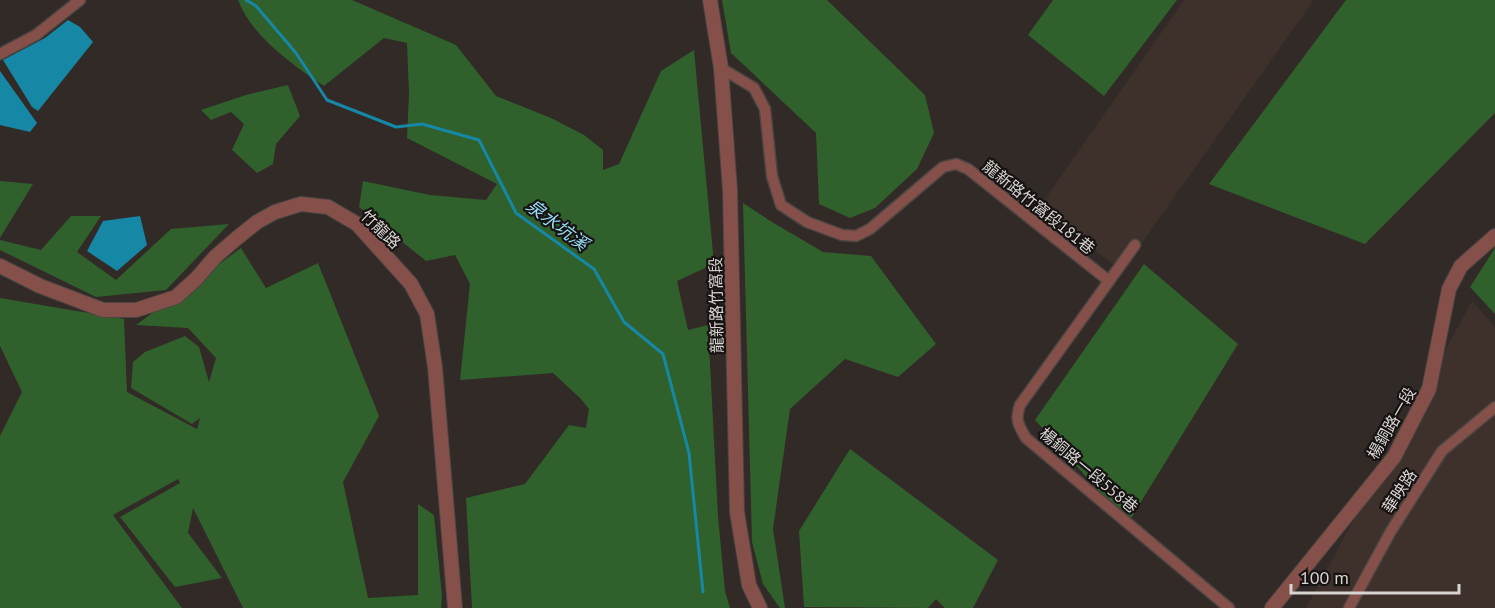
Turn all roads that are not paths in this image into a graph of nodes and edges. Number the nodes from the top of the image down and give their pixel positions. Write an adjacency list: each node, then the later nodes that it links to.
1 (80, 0): 3 (street)
2 (710, 0): 4 (street, 龍新路竹窩段)
3 (0, 54)
4 (721, 68): 8 (street, 龍新路竹窩段181巷); 11 (street, 龍新路竹窩段)
5 (1495, 236): 13 (street, 楊銅路一段)
6 (1135, 245): 8 (street, 楊銅路一段558巷)
7 (0, 266): 10 (street, 竹龍路)
8 (1109, 281): 12 (street, 楊銅路一段558巷)
9 (1495, 407): 14 (street, 華映路)
10 (455, 608)
11 (760, 608)
12 (1229, 608)
13 (1272, 608)
14 (1349, 608)

